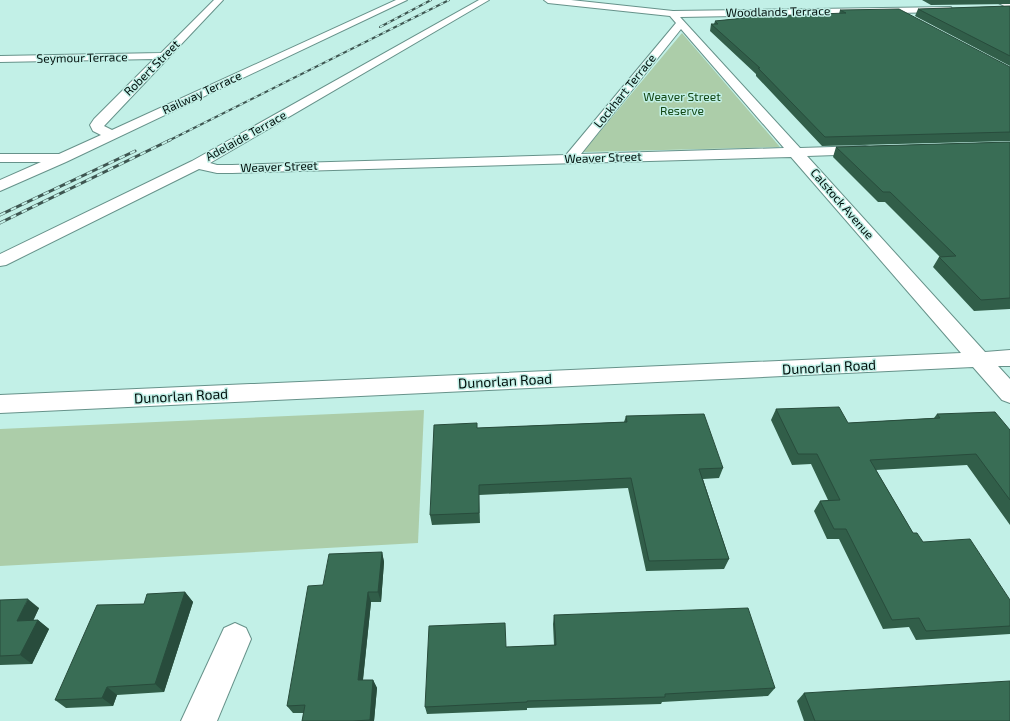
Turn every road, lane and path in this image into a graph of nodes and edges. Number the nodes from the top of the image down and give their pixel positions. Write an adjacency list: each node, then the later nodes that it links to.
1 (219, 0): 11 (street, Robert Street)
2 (403, 0): 13 (street, Railway Terrace)
3 (485, 0): 19 (street, Adelaide Terrace)
4 (548, 0): 9 (street, Woodlands Terrace)
5 (996, 4): 6 (street)
6 (1010, 7)
7 (957, 9): 8 (street, Woodlands Terrace)
8 (896, 10): 9 (street, Woodlands Terrace); 10 (street)
9 (677, 19): 15 (street, Calstock Avenue); 18 (street, Lockhart Terrace)
10 (916, 21)
11 (164, 56): 12 (street, Seymour Terrace); 13 (street, Robert Street)
12 (0, 59)
13 (111, 135): 17 (street, Railway Terrace)
14 (876, 150): 15 (street, Weaver Street)
15 (797, 152): 18 (street, Weaver Street); 23 (street, Calstock Avenue)
16 (0, 158): 17 (street)
17 (61, 159): 20 (street, Railway Terrace)
18 (570, 159): 19 (street, Weaver Street)
19 (197, 164): 21 (street, Adelaide Terrace)
20 (0, 186)
21 (0, 261)
22 (1010, 358): 23 (street, Dunorlan Road)
23 (979, 360): 24 (street, Calstock Avenue); 25 (street, Dunorlan Road)
24 (1010, 394)
25 (0, 404)
26 (235, 639): 27 (street)
27 (199, 721)

